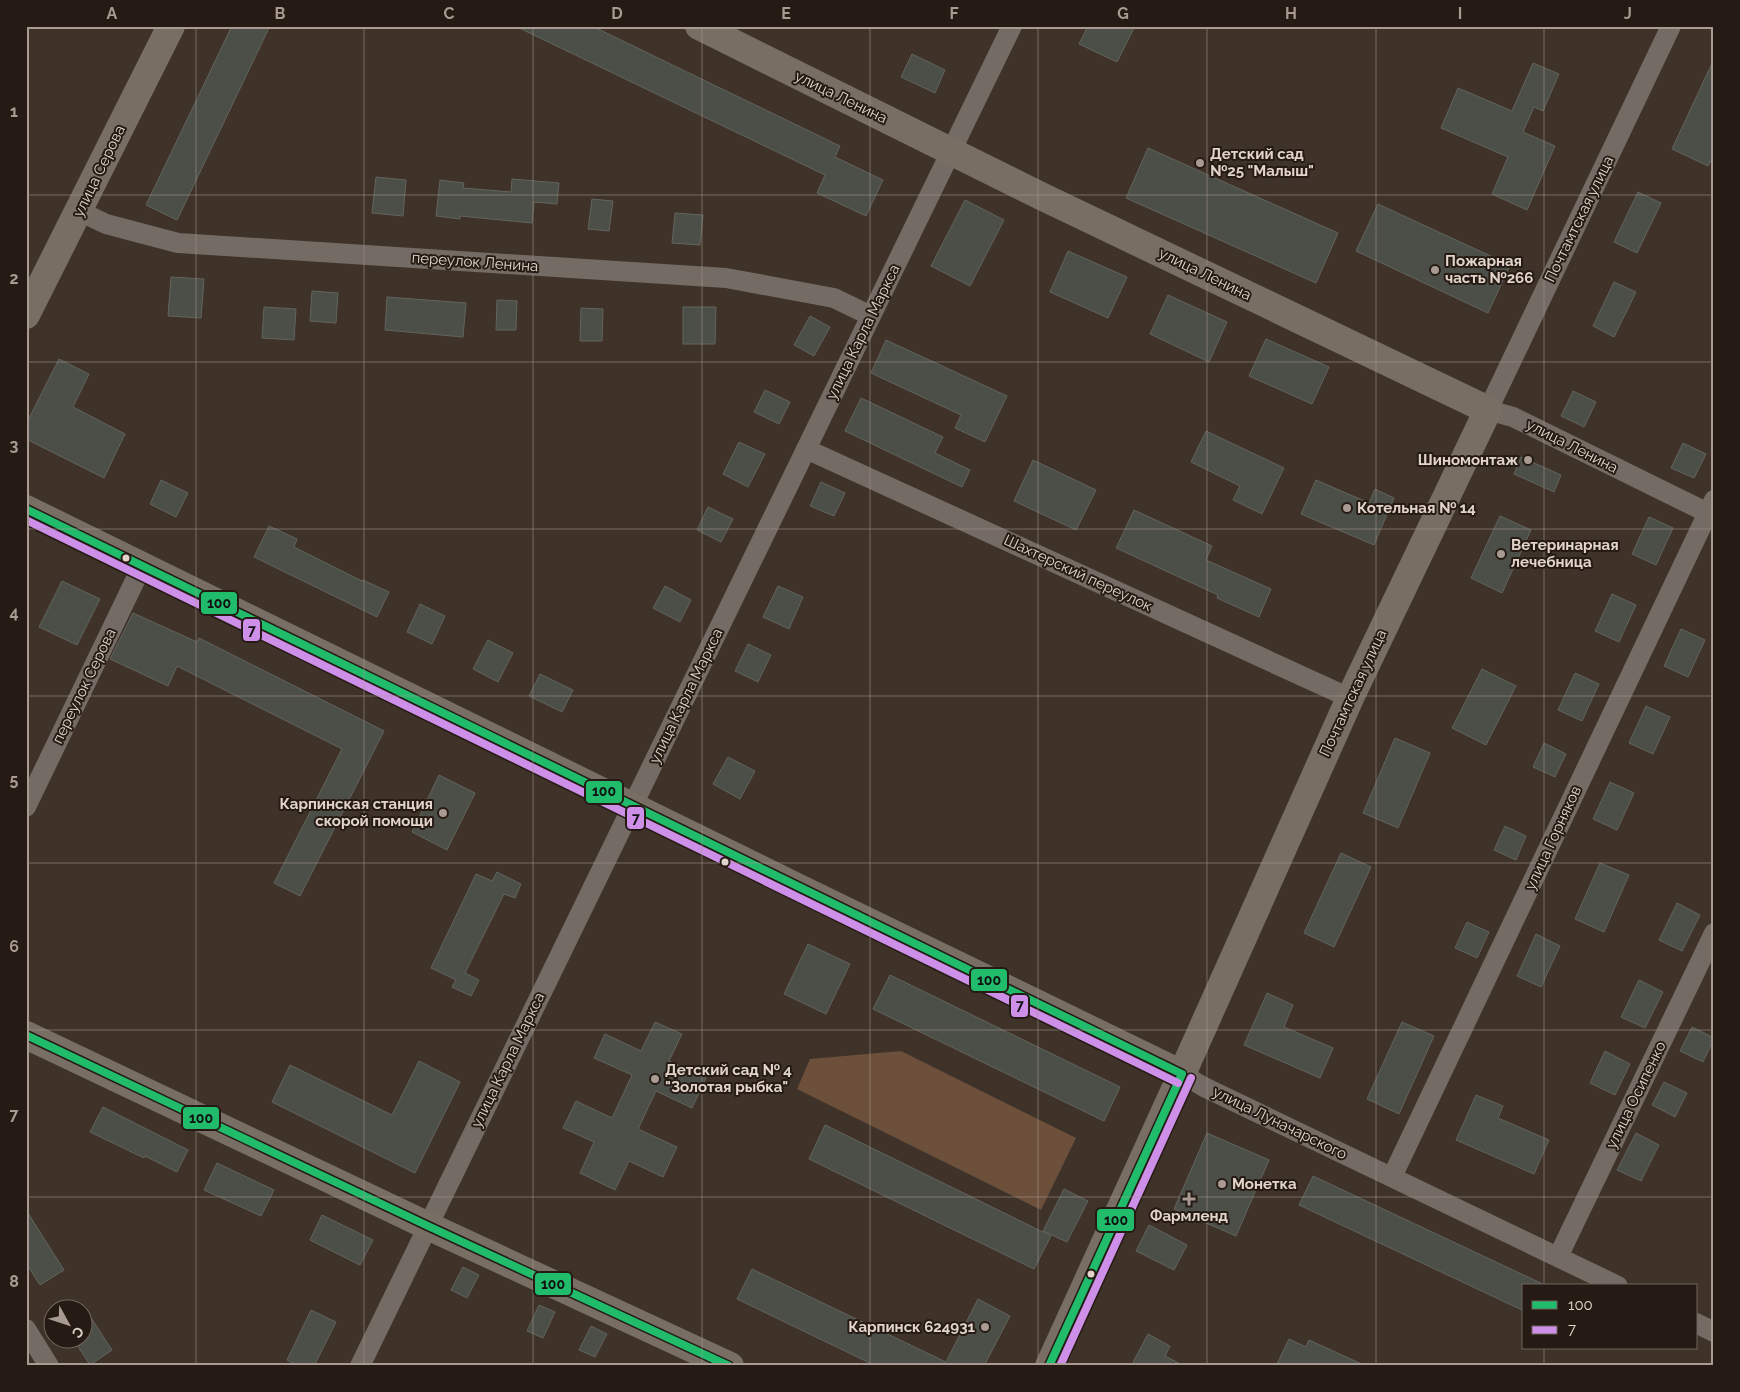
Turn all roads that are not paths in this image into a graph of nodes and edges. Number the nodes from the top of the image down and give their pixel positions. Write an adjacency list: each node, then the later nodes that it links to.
1 (171, 26): 6 (street, улица Серова)
2 (699, 26): 5 (street, улица Ленина)
3 (1012, 26): 5 (street, улица Карла Маркса)
4 (1671, 26): 9 (street, Почтамтская улица)
5 (951, 151): 8 (street, улица Карла Маркса); 9 (street, улица Ленина)
6 (79, 211): 7 (street, улица Серова); 8 (street, переулок Ленина)
7 (26, 315)
8 (871, 316): 10 (street, улица Карла Маркса)
9 (1488, 410): 12 (street, улица Ленина); 14 (street, Почтамтская улица)
10 (806, 449): 14 (street, Шахтерский переулок); 15 (street, улица Карла Маркса)
11 (26, 509): 13 (street, улица Луначарского)
12 (1712, 510): 20 (street, улица Горняков)
13 (142, 566): 15 (street, улица Луначарского); 16 (street, переулок Серова)
14 (1350, 698): 19 (street, Почтамтская улица)
15 (632, 806): 19 (street, улица Луначарского); 21 (street, улица Карла Маркса)
16 (26, 807)
17 (1714, 933): 22 (street, улица Осипенко)
18 (26, 1035): 21 (street)
19 (1182, 1074): 20 (street, улица Луначарского); 30 (street, Почтамтская улица)
20 (1392, 1177): 22 (street, улица Луначарского)
21 (428, 1226): 28 (street, улица Карла Маркса); 29 (street)
22 (1558, 1257): 23 (street, улица Луначарского)
23 (1614, 1284)
24 (1698, 1324): 26 (street)
25 (26, 1329): 27 (street)
26 (1714, 1332)
27 (49, 1366)
28 (360, 1366)
29 (730, 1366)
30 (1048, 1366)

